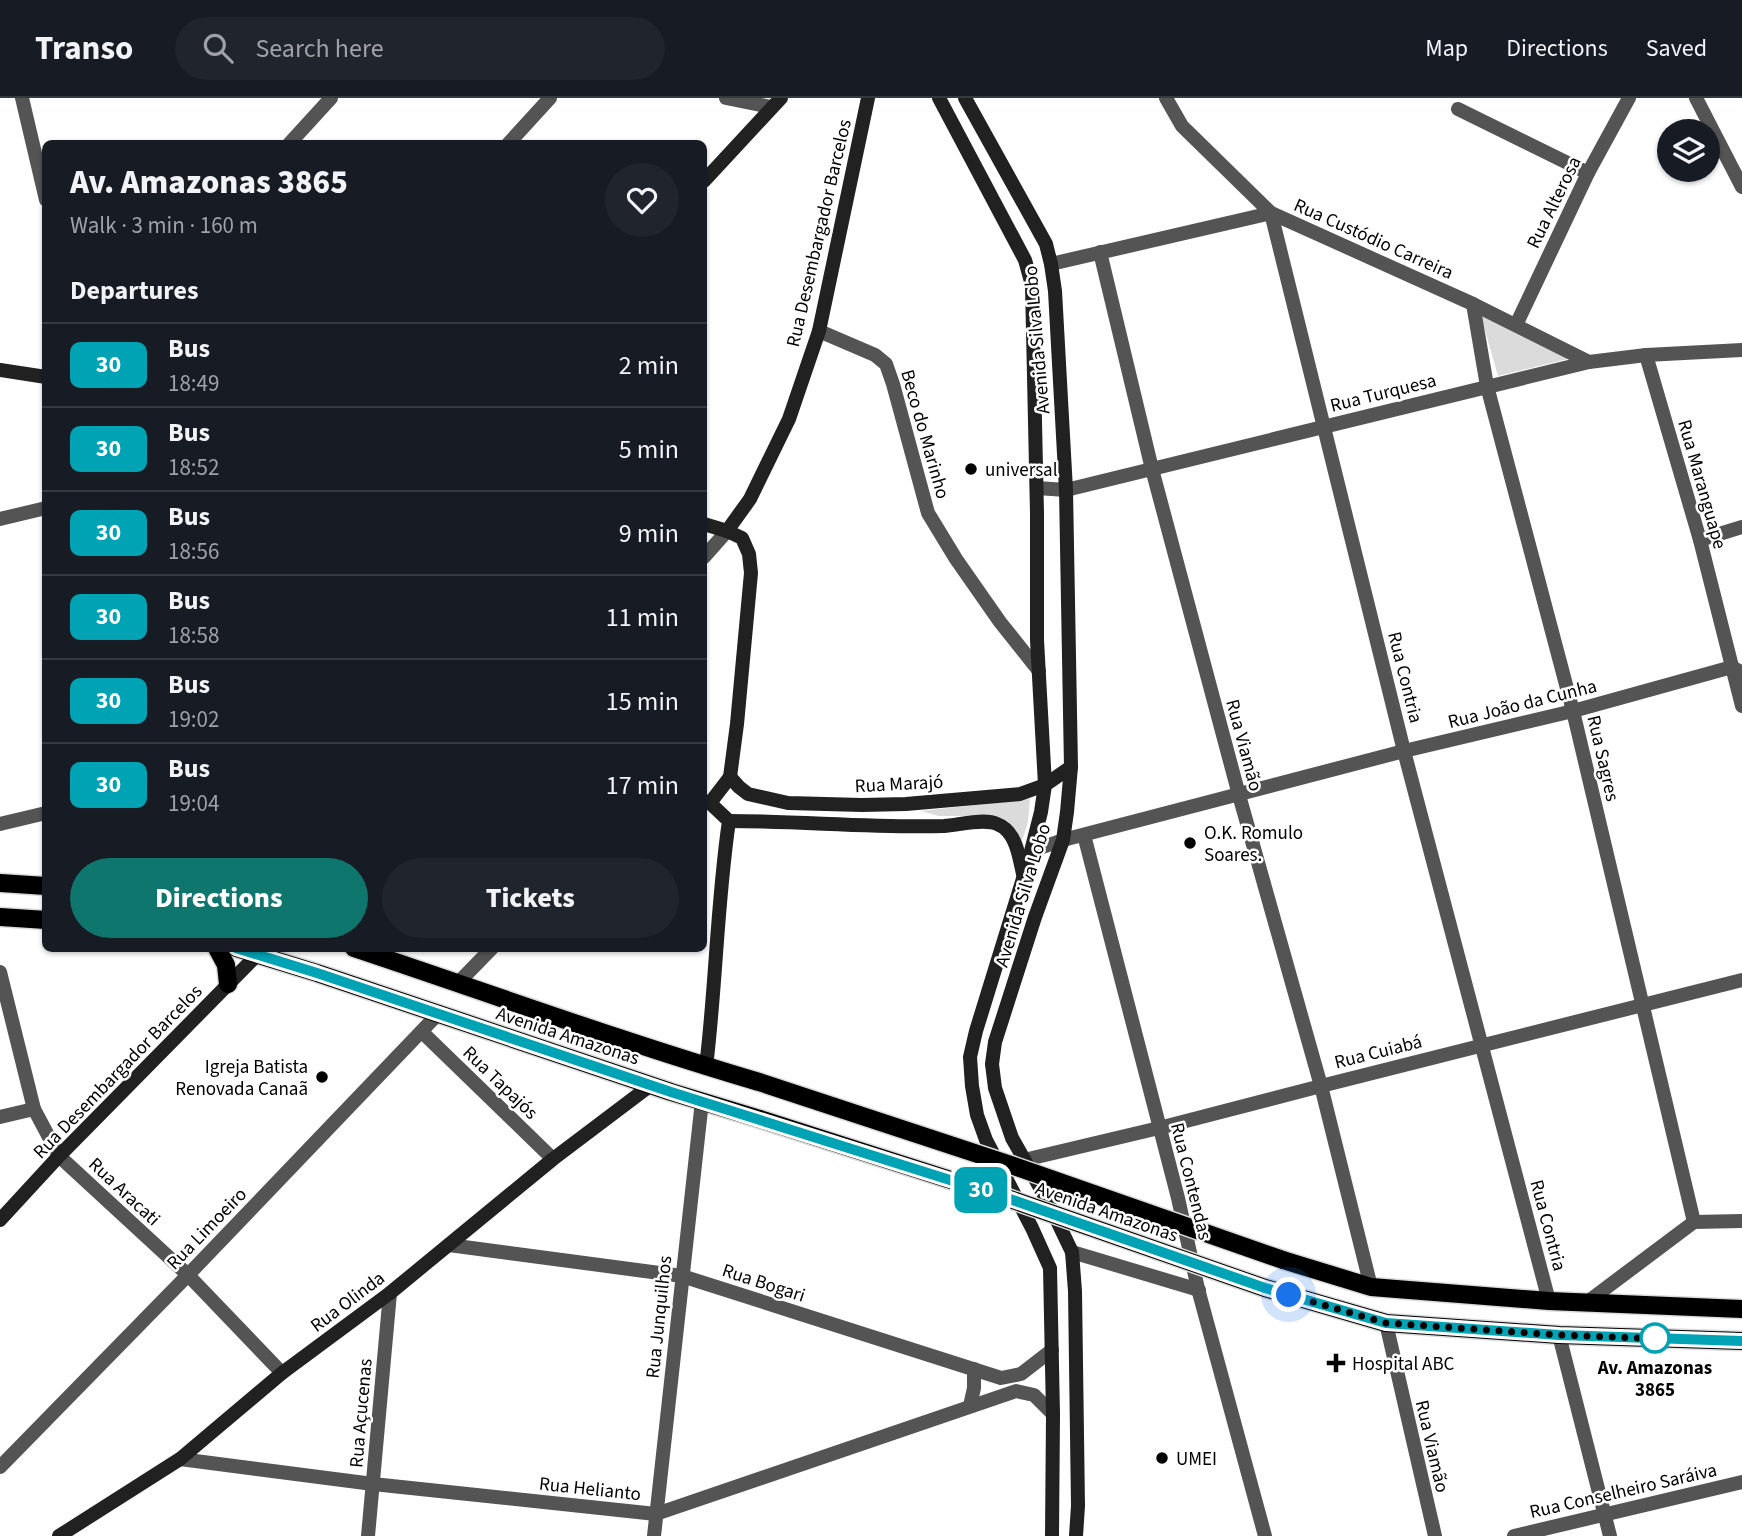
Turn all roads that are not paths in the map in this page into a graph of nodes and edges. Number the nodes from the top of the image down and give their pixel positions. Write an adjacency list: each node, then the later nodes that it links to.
1 (22, 98): 16 (street)
2 (331, 98): 13 (street)
3 (550, 98): 14 (street)
4 (726, 98): 11 (street)
5 (869, 98): 24 (street, Rua Desembargador Barcelos)
6 (939, 98): 33 (street, Avenida Silva Lobo)
7 (965, 98): 21 (street, Avenida Silva Lobo)
8 (1166, 98): 19 (street)
9 (1629, 98): 15 (street, Rua Alterosa)
10 (1696, 98): 18 (street)
11 (776, 103): 17 (street)
12 (1458, 109): 15 (street)
13 (293, 140)
14 (513, 140)
15 (1588, 173): 23 (street, Rua Alterosa)
16 (42, 175)
17 (707, 178)
18 (1742, 187)
19 (1271, 213): 20 (street, Rua Custódio Carreira); 22 (street, Rua Custódio Carreira); 31 (street, Rua Contria)
20 (1100, 252): 21 (street, Rua Custódio Carreira); 32 (street, Rua Viamão)
21 (1051, 264): 34 (street, Avenida Silva Lobo)
22 (1473, 304): 23 (street, Rua Custódio Carreira); 30 (street, Rua Sagres)
23 (1516, 325): 27 (street, Rua Custódio Carreira)
24 (819, 331): 39 (street, Rua Desembargador Barcelos); 43 (street, Beco do Marinho)
25 (1742, 350): 26 (street, Rua Turquesa)
26 (1646, 355): 27 (street, Rua Turquesa); 40 (street, Rua Maranguape)
27 (1589, 362): 30 (street, Rua Turquesa)
28 (0, 370): 29 (street)
29 (42, 376)
30 (1488, 386): 31 (street, Rua Turquesa); 47 (street, Rua Sagres)
31 (1325, 427): 32 (street, Rua Turquesa); 48 (street, Rua Contria)
32 (1152, 469): 34 (street, Rua Turquesa); 52 (street, Rua Viamão)
33 (1037, 488): 34 (street, Rua Turquesa); 42 (street, Avenida Silva Lobo)
34 (1066, 490): 49 (street, Avenida Silva Lobo)
35 (42, 509): 36 (street)
36 (0, 519)
37 (707, 525): 39 (street)
38 (1742, 527): 40 (street)
39 (727, 531): 41 (street, Rua Desembargador Barcelos); 50 (street)
40 (1700, 540): 44 (street, Rua Maranguape)
41 (707, 554)
42 (1037, 640): 43 (street); 45 (street, Avenida Silva Lobo)
43 (1017, 645): 45 (street, Beco do Marinho)
44 (1737, 670): 46 (street, Rua Maranguape); 47 (street, Rua João da Cunha)
45 (1039, 671): 51 (street, Avenida Silva Lobo)
46 (1742, 706)
47 (1573, 711): 48 (street, Rua João da Cunha); 76 (street, Rua Sagres)
48 (1404, 751): 52 (street, Rua João da Cunha); 79 (street, Rua Contria)
49 (1071, 767): 51 (street, Rua Marajó); 60 (street, Avenida Silva Lobo)
50 (730, 776): 53 (street); 54 (street, Rua Marajó)
51 (1045, 785): 54 (street, Rua Marajó); 61 (street, Avenida Silva Lobo)
52 (1239, 795): 59 (street, Rua João da Cunha); 82 (street, Rua Viamão)
53 (707, 802): 56 (street)
54 (862, 805): 58 (street)
55 (42, 814): 57 (street)
56 (729, 821): 58 (street, Rua Marajó); 80 (street)
57 (0, 824)
58 (944, 826): 62 (street, Rua Marajó)
59 (1084, 835): 60 (street, Rua João da Cunha); 86 (street, Rua Contendas)
60 (1063, 840): 61 (street, Rua João da Cunha); 89 (street, Avenida Silva Lobo)
61 (1029, 859): 62 (street, Avenida Silva Lobo)
62 (1023, 878): 106 (street, Avenida Silva Lobo)
63 (0, 883): 64 (main road)
64 (42, 886)
65 (0, 917): 66 (main road)
66 (42, 920)
67 (219, 952): 75 (main road)
68 (259, 952): 75 (street, Rua Desembargador Barcelos)
69 (263, 952): 77 (main road, Avenida Amazonas)
70 (366, 952): 74 (main road, Avenida Amazonas)
71 (488, 952): 74 (street)
72 (0, 972): 84 (street, Rua Aracati)
73 (1742, 979): 76 (street, Rua Cuiabá)
74 (458, 983): 80 (main road, Avenida Amazonas)
75 (228, 984): 87 (street, Rua Desembargador Barcelos)
76 (1643, 1005): 79 (street, Rua Cuiabá); 92 (street, Rua Sagres)
77 (438, 1014): 78 (street, Rua Limoeiro); 81 (main road, Avenida Amazonas)
78 (422, 1032): 88 (street, Rua Tapajós); 95 (street, Rua Limoeiro)
79 (1482, 1045): 82 (street, Rua Cuiabá); 100 (street, Rua Contria)
80 (706, 1067): 97 (main road, Avenida Amazonas, bridge)
81 (651, 1085): 83 (main road, Avenida Amazonas); 88 (street, Rua Olinda)
82 (1321, 1086): 86 (street, Rua Cuiabá); 97 (street, Rua Viamão)
83 (702, 1101): 96 (street, Rua Junquilhos); 103 (main road, Avenida Amazonas, bridge)
84 (34, 1109): 85 (street); 87 (street, Rua Aracati)
85 (0, 1117)
86 (1159, 1128): 89 (street, Rua Cuiabá); 98 (street, Rua Contendas)
87 (59, 1156): 90 (street, Rua Desembargador Barcelos); 95 (street, Rua Aracati)
88 (553, 1159): 93 (street, Rua Olinda)
89 (1024, 1160): 94 (street, Avenida Silva Lobo)
90 (0, 1220)
91 (1742, 1221): 92 (street)
92 (1694, 1222): 101 (street)
93 (449, 1245): 96 (street, Rua Bogari); 99 (street, Rua Olinda)
94 (1072, 1252): 98 (street); 115 (street, Avenida Silva Lobo)
95 (188, 1275): 108 (street, Rua Aracati); 112 (street, Rua Limoeiro)
96 (682, 1276): 107 (street, Rua Bogari); 116 (street, Rua Junquilhos)
97 (1371, 1287): 100 (main road, Avenida Amazonas)
98 (1199, 1290): 125 (street, Rua Contendas)
99 (390, 1293): 108 (street, Rua Olinda); 114 (street, Rua Açucenas)
100 (1549, 1301): 101 (main road, Avenida Amazonas)
101 (1586, 1303): 102 (main road, Avenida Amazonas)
102 (1742, 1309)
103 (1386, 1323): 104 (main road, Avenida Amazonas); 126 (street, Rua Viamão)
104 (1559, 1335): 105 (main road, Avenida Amazonas); 117 (street)
105 (1742, 1341)
106 (1052, 1350): 107 (street, Rua Bogari); 110 (street, Avenida Silva Lobo)
107 (974, 1370): 109 (street)
108 (282, 1373): 111 (street, Rua Olinda)
109 (970, 1406): 110 (street, Rua Helianto); 116 (street, Rua Helianto)
110 (1053, 1413): 122 (street, Avenida Silva Lobo)
111 (180, 1459): 114 (street, Rua Helianto); 118 (street, Rua Olinda)
112 (0, 1466)
113 (1742, 1482): 117 (street, Rua Conselheiro Saráiva)
114 (373, 1484): 116 (street, Rua Helianto); 120 (street, Rua Açucenas)
115 (1078, 1506): 123 (street, Avenida Silva Lobo); 124 (street)
116 (656, 1514): 121 (street, Rua Junquilhos)
117 (1605, 1514): 127 (street, Rua Conselheiro Saráiva); 128 (street)
118 (76, 1530): 119 (street, Rua Olinda)
119 (59, 1536)
120 (368, 1536)
121 (654, 1536)
122 (1052, 1536)
123 (1076, 1536)
124 (1085, 1536)
125 (1265, 1536)
126 (1435, 1536)
127 (1514, 1536)
128 (1610, 1536)

